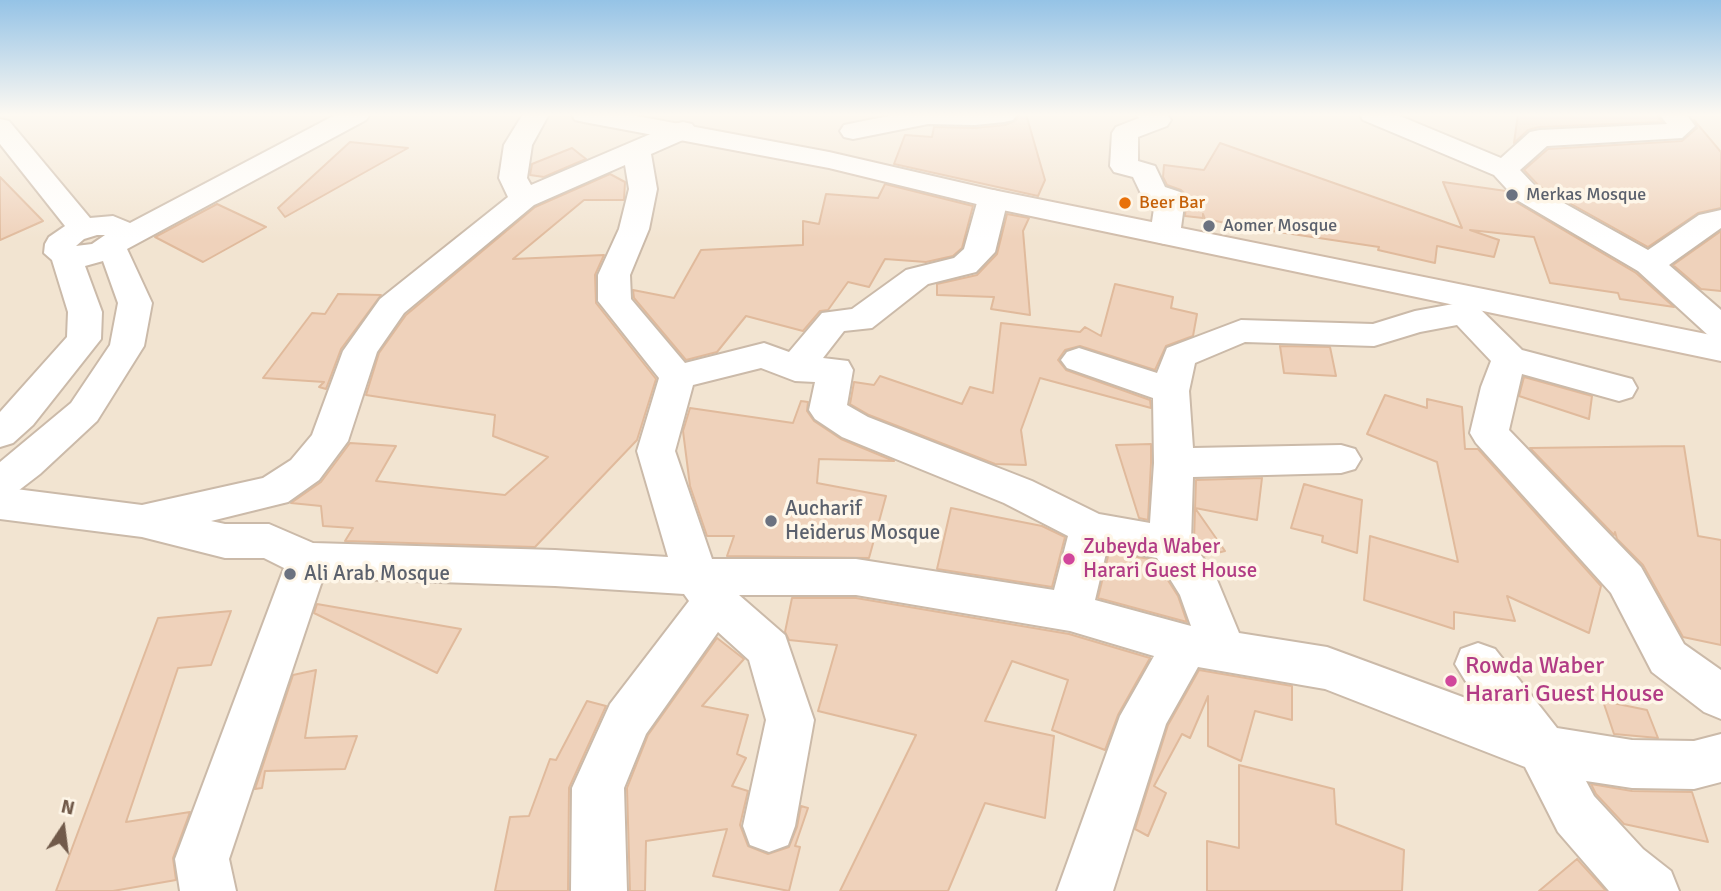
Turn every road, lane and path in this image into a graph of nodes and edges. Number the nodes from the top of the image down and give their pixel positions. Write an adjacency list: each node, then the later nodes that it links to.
1 (24, 156): 17 (street)
2 (258, 156): 17 (street)
3 (516, 156): 13 (street)
4 (624, 156): 13 (street)
5 (638, 156): 26 (street)
6 (807, 156): 11 (street)
7 (831, 156): 11 (street)
8 (1124, 156): 16 (street)
9 (1472, 156): 12 (street)
10 (1516, 156): 12 (street)
11 (829, 160): 14 (street)
12 (1504, 169): 18 (street)
13 (524, 199): 34 (street)
14 (993, 199): 16 (street); 25 (street)
15 (1721, 219): 18 (street)
16 (1165, 235): 21 (street)
17 (96, 240): 20 (street); 22 (street)
18 (1649, 264): 19 (street)
19 (1721, 328)
20 (127, 346): 22 (street); 32 (street)
21 (1721, 349)
22 (70, 357): 29 (street)
23 (1510, 359): 27 (street); 28 (street); 42 (street)
24 (1079, 360): 28 (street)
25 (795, 369): 26 (street); 35 (street)
26 (677, 377): 38 (street)
27 (1619, 388)
28 (1171, 391): 31 (street)
29 (0, 433)
30 (1341, 459): 31 (street)
31 (1174, 463): 36 (street)
32 (0, 483)
33 (0, 503): 34 (street)
34 (142, 521): 37 (street)
35 (1091, 529): 36 (street); 39 (street)
36 (1170, 544): 40 (street)
37 (307, 560): 38 (street); 46 (street)
38 (705, 589): 39 (street); 45 (street); 47 (street)
39 (1070, 612): 40 (street)
40 (1205, 648): 43 (street); 48 (street)
41 (1478, 664): 43 (street)
42 (1721, 697)
43 (1543, 750): 44 (street); 49 (street)
44 (1721, 758)
45 (769, 826)
46 (208, 891)
47 (600, 891)
48 (1084, 891)
49 (1651, 891)

